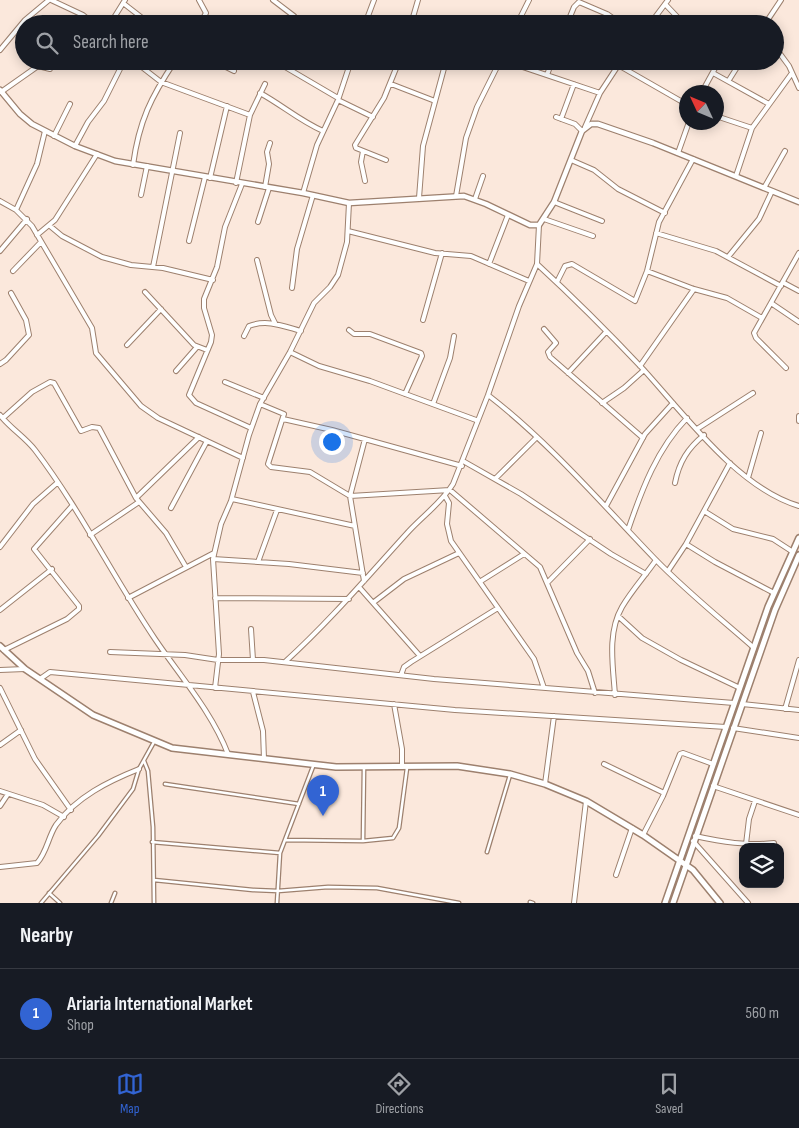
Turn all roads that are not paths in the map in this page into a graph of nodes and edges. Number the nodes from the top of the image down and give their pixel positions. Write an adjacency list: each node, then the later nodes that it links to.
1 (50, 0): 10 (street); 11 (street)
2 (199, 0): 14 (street)
3 (373, 0): 16 (street)
4 (418, 0): 17 (street)
5 (529, 0): 18 (street)
6 (781, 0): 23 (street)
7 (275, 1): 15 (street)
8 (124, 2): 12 (street); 13 (street)
9 (666, 2): 21 (street); 22 (street)
10 (32, 15)
11 (83, 15)
12 (116, 15)
13 (139, 15)
14 (206, 15)
15 (293, 15)
16 (368, 15)
17 (414, 15)
18 (522, 15)
19 (570, 15): 20 (street)
20 (608, 15)
21 (657, 15)
22 (677, 15)
23 (771, 15)
24 (15, 30): 25 (street)
25 (0, 50)
26 (784, 61): 43 (street)
27 (32, 70): 52 (street)
28 (120, 70): 72 (street)
29 (146, 70): 46 (street)
30 (169, 70): 46 (street)
31 (290, 70): 55 (street)
32 (348, 70): 55 (street)
33 (396, 70): 48 (street)
34 (443, 70): 56 (street)
35 (496, 70): 95 (street)
36 (532, 70): 44 (street)
37 (549, 70): 44 (street)
38 (615, 70): 53 (street)
39 (631, 70): 57 (street)
40 (714, 70): 42 (street)
41 (735, 70): 45 (street)
42 (713, 73): 45 (street); 50 (street)
43 (792, 73): 51 (street); 59 (street)
44 (547, 75): 49 (street)
45 (729, 80): 59 (street)
46 (161, 82): 60 (street); 80 (street)
47 (265, 84): 54 (street)
48 (391, 84): 56 (street); 62 (street)
49 (574, 84): 53 (street); 65 (street)
50 (706, 85)
51 (799, 88)
52 (0, 91): 67 (street)
53 (600, 92): 65 (street)
54 (260, 93): 61 (street); 68 (street)
55 (338, 99): 62 (street); 68 (street)
56 (435, 100): 96 (street)
57 (679, 100)
58 (70, 104): 70 (street)
59 (769, 104): 64 (street)
60 (226, 106): 61 (street); 85 (street)
61 (250, 115): 87 (street)
62 (372, 118): 73 (street)
63 (724, 119): 64 (street)
64 (752, 128): 84 (street)
65 (584, 129): 75 (street); 79 (street)
66 (685, 130): 75 (street)
67 (45, 131): 70 (street); 102 (street)
68 (323, 131): 92 (street)
69 (180, 132): 82 (street)
70 (54, 136): 72 (street)
71 (270, 143): 89 (street)
72 (75, 146): 76 (street)
73 (363, 151): 78 (street); 86 (street)
74 (785, 151): 90 (street)
75 (678, 153): 77 (street)
76 (97, 154): 80 (street); 110 (street)
77 (693, 159): 84 (street); 103 (street)
78 (386, 160)
79 (571, 160): 99 (street); 103 (street)
80 (133, 165): 81 (street)
81 (147, 166): 82 (street); 93 (street)
82 (172, 171): 85 (street); 124 (street)
83 (483, 176): 97 (street)
84 (736, 176): 90 (street)
85 (208, 178): 87 (street); 115 (street)
86 (365, 181)
87 (236, 183): 88 (street)
88 (242, 184): 89 (street); 127 (street)
89 (267, 188): 92 (street); 108 (street)
90 (764, 188): 91 (street)
91 (772, 191): 100 (street); 120 (street)
92 (303, 193): 94 (street)
93 (141, 195)
94 (313, 195): 101 (street); 131 (street)
95 (456, 196): 96 (street); 97 (street)
96 (419, 198): 101 (street)
97 (475, 199): 104 (street)
98 (0, 201): 102 (street)
99 (554, 202): 105 (street); 107 (street)
100 (799, 202)
101 (350, 203): 111 (street)
102 (16, 210): 106 (street)
103 (665, 213): 112 (street)
104 (508, 215): 109 (street); 122 (street)
105 (544, 219): 109 (street); 114 (street)
106 (27, 220): 113 (street); 117 (street)
107 (602, 221)
108 (258, 222)
109 (539, 225): 123 (street)
110 (50, 226): 113 (street); 124 (street)
111 (348, 231): 118 (street); 144 (street)
112 (656, 233): 120 (street); 126 (street)
113 (37, 235): 116 (street)
114 (593, 236)
115 (190, 241)
116 (41, 242): 125 (street); 177 (street)
117 (0, 251)
118 (442, 253): 122 (street); 139 (street)
119 (799, 253): 130 (street)
120 (728, 257): 130 (street)
121 (257, 260): 141 (street)
122 (490, 264): 128 (street)
123 (537, 264): 128 (street); 129 (street)
124 (153, 267): 127 (street)
125 (13, 271)
126 (647, 271): 129 (street); 132 (street)
127 (213, 280): 150 (street)
128 (529, 281): 161 (street)
129 (556, 282): 145 (street)
130 (782, 285): 133 (street); 136 (street)
131 (292, 288)
132 (694, 289): 138 (street); 153 (street)
133 (799, 291)
134 (145, 292): 137 (street)
135 (11, 293): 152 (street)
136 (771, 303): 138 (street); 140 (street)
137 (161, 309): 148 (street); 149 (street)
138 (762, 318): 154 (street)
139 (423, 320)
140 (799, 322)
141 (275, 323): 144 (street); 146 (street)
142 (544, 329): 157 (street)
143 (349, 330): 160 (street)
144 (301, 331): 151 (street)
145 (606, 332): 153 (street); 157 (street)
146 (244, 336)
147 (454, 336): 166 (street)
148 (127, 345)
149 (197, 347): 150 (street); 156 (street)
150 (207, 350): 173 (street)
151 (290, 352): 160 (street); 162 (street)
152 (0, 364)
153 (640, 366): 155 (street)
154 (786, 368)
155 (644, 370): 163 (street); 164 (street)
156 (176, 371)
157 (568, 373): 163 (street)
158 (225, 382): 162 (street)
159 (753, 393): 174 (street)
160 (405, 394): 166 (street)
161 (488, 395): 171 (street); 178 (street)
162 (264, 398): 165 (street)
163 (602, 402): 179 (street)
164 (673, 403): 169 (street); 179 (street)
165 (260, 404): 170 (street); 173 (street)
166 (433, 404): 171 (street)
167 (799, 416): 172 (street)
168 (1, 417): 188 (street); 193 (street)
169 (687, 418): 174 (street); 203 (street)
170 (283, 420): 180 (street); 191 (street)
171 (476, 420): 183 (street)
172 (799, 421)
173 (252, 428): 182 (street)
174 (697, 429): 176 (street)
175 (761, 433): 186 (street)
176 (704, 435): 184 (street); 189 (street)
177 (199, 437): 181 (street); 193 (street)
178 (537, 437): 187 (street); 197 (street)
179 (643, 438): 197 (street)
180 (365, 439): 185 (street); 191 (street)
181 (207, 441): 182 (street); 199 (street)
182 (243, 458): 194 (street)
183 (463, 461): 185 (street); 187 (street)
184 (730, 463): 186 (street); 201 (street)
185 (462, 466): 190 (street)
186 (748, 478): 198 (street)
187 (495, 479): 206 (street)
188 (57, 483): 196 (street); 208 (street)
189 (675, 483)
190 (450, 490): 191 (street); 192 (street); 212 (street)
191 (350, 496): 202 (street)
192 (445, 496): 211 (street); 223 (street)
193 (136, 498): 195 (street)
194 (232, 499): 200 (street); 210 (street)
195 (139, 502): 204 (street); 217 (street)
196 (72, 506): 204 (street); 219 (street)
197 (606, 506): 203 (street)
198 (799, 506)
199 (171, 508)
200 (278, 510): 202 (street); 216 (street)
201 (704, 511): 207 (street); 209 (street)
202 (355, 526): 221 (street)
203 (628, 530): 215 (street)
204 (90, 535): 228 (street)
205 (799, 538): 209 (main road)
206 (590, 539): 222 (street); 225 (street)
207 (686, 544): 220 (street); 227 (street)
208 (0, 547)
209 (793, 552): 227 (main road)
210 (214, 553): 214 (street); 217 (street)
211 (459, 553): 224 (street); 231 (street)
212 (524, 554): 224 (street); 225 (street)
213 (799, 555): 218 (main road)
214 (213, 559): 216 (street); 229 (street)
215 (656, 560): 220 (street); 222 (street)
216 (258, 562): 221 (street)
217 (186, 567): 228 (street)
218 (796, 568): 259 (main road)
219 (52, 569): 233 (street); 236 (street)
220 (668, 571): 237 (street)
221 (363, 573): 223 (street)
222 (646, 574): 234 (street)
223 (364, 581): 226 (street)
224 (481, 581): 232 (street)
225 (548, 582): 255 (street)
226 (359, 587): 230 (street); 231 (street)
227 (774, 593): 237 (main road)
228 (128, 598): 239 (street)
229 (215, 598): 230 (street); 241 (street)
230 (349, 599): 244 (street)
231 (374, 602): 240 (street)
232 (498, 608): 240 (street); 252 (street)
233 (0, 610)
234 (618, 616): 253 (street); 256 (street)
235 (251, 629): 242 (street)
236 (2, 648): 245 (main road)
237 (754, 648): 253 (main road)
238 (110, 652): 239 (street)
239 (167, 656): 241 (street); 249 (street)
240 (420, 656): 247 (street)
241 (218, 660): 242 (street); 251 (street)
242 (253, 660): 244 (street)
243 (799, 660): 260 (street)
244 (285, 662): 247 (street)
245 (25, 669): 246 (street); 248 (main road)
246 (0, 670)
247 (402, 675): 252 (street)
248 (40, 679): 249 (street); 267 (main road)
249 (188, 686): 251 (street); 269 (street)
250 (0, 688): 265 (street)
251 (216, 688): 254 (street)
252 (544, 688): 255 (street)
253 (740, 688): 257 (main road)
254 (253, 692): 258 (street); 270 (street)
255 (595, 693): 256 (street)
256 (615, 695): 257 (street)
257 (734, 703): 263 (main road)
258 (394, 704): 262 (street); 276 (street)
259 (742, 704): 260 (street); 264 (main road)
260 (785, 709): 261 (street)
261 (799, 710)
262 (554, 716): 263 (street); 280 (street)
263 (726, 727): 274 (main road)
264 (733, 728): 266 (street); 281 (main road)
265 (20, 730): 268 (street); 289 (street)
266 (799, 738)
267 (154, 742): 269 (main road); 271 (street)
268 (0, 745)
269 (228, 754): 270 (main road)
270 (264, 759): 272 (main road)
271 (144, 760): 277 (street); 297 (street)
272 (314, 764): 275 (main road); 287 (street)
273 (604, 764): 283 (street)
274 (713, 764): 283 (street); 302 (main road)
275 (364, 767): 276 (main road); 296 (street)
276 (405, 767): 278 (main road); 296 (street)
277 (139, 769): 289 (street); 308 (street)
278 (510, 774): 280 (main road); 301 (street)
279 (165, 784): 287 (street)
280 (545, 784): 285 (main road)
281 (713, 786): 286 (street); 294 (main road)
282 (0, 791): 284 (street)
283 (664, 793): 293 (street)
284 (8, 794): 288 (street); 291 (street)
285 (586, 801): 292 (main road); 316 (street)
286 (755, 801): 290 (street); 299 (street)
287 (299, 804): 295 (street)
288 (0, 806)
289 (71, 810): 291 (street)
290 (799, 815)
291 (64, 816): 304 (street)
292 (632, 828): 293 (main road); 305 (street)
293 (643, 835): 302 (main road)
294 (694, 838): 298 (street); 303 (main road); 320 (street)
295 (285, 840): 296 (street); 300 (street)
296 (363, 841)
297 (152, 842): 300 (street); 306 (street)
298 (739, 843)
299 (746, 843)
300 (280, 852): 307 (street)
301 (486, 852)
302 (679, 861): 303 (main road); 317 (main road)
303 (685, 865): 318 (main road); 319 (main road)
304 (0, 867)
305 (616, 875)
306 (154, 880): 307 (street); 313 (street)
307 (278, 891): 314 (street); 315 (street)
308 (49, 893): 310 (street); 311 (street)
309 (115, 893): 312 (street)
310 (41, 903)
311 (60, 903)
312 (111, 903)
313 (154, 903)
314 (277, 903)
315 (459, 903)
316 (574, 903)
317 (665, 903)
318 (673, 903)
319 (720, 903)
320 (748, 903)

